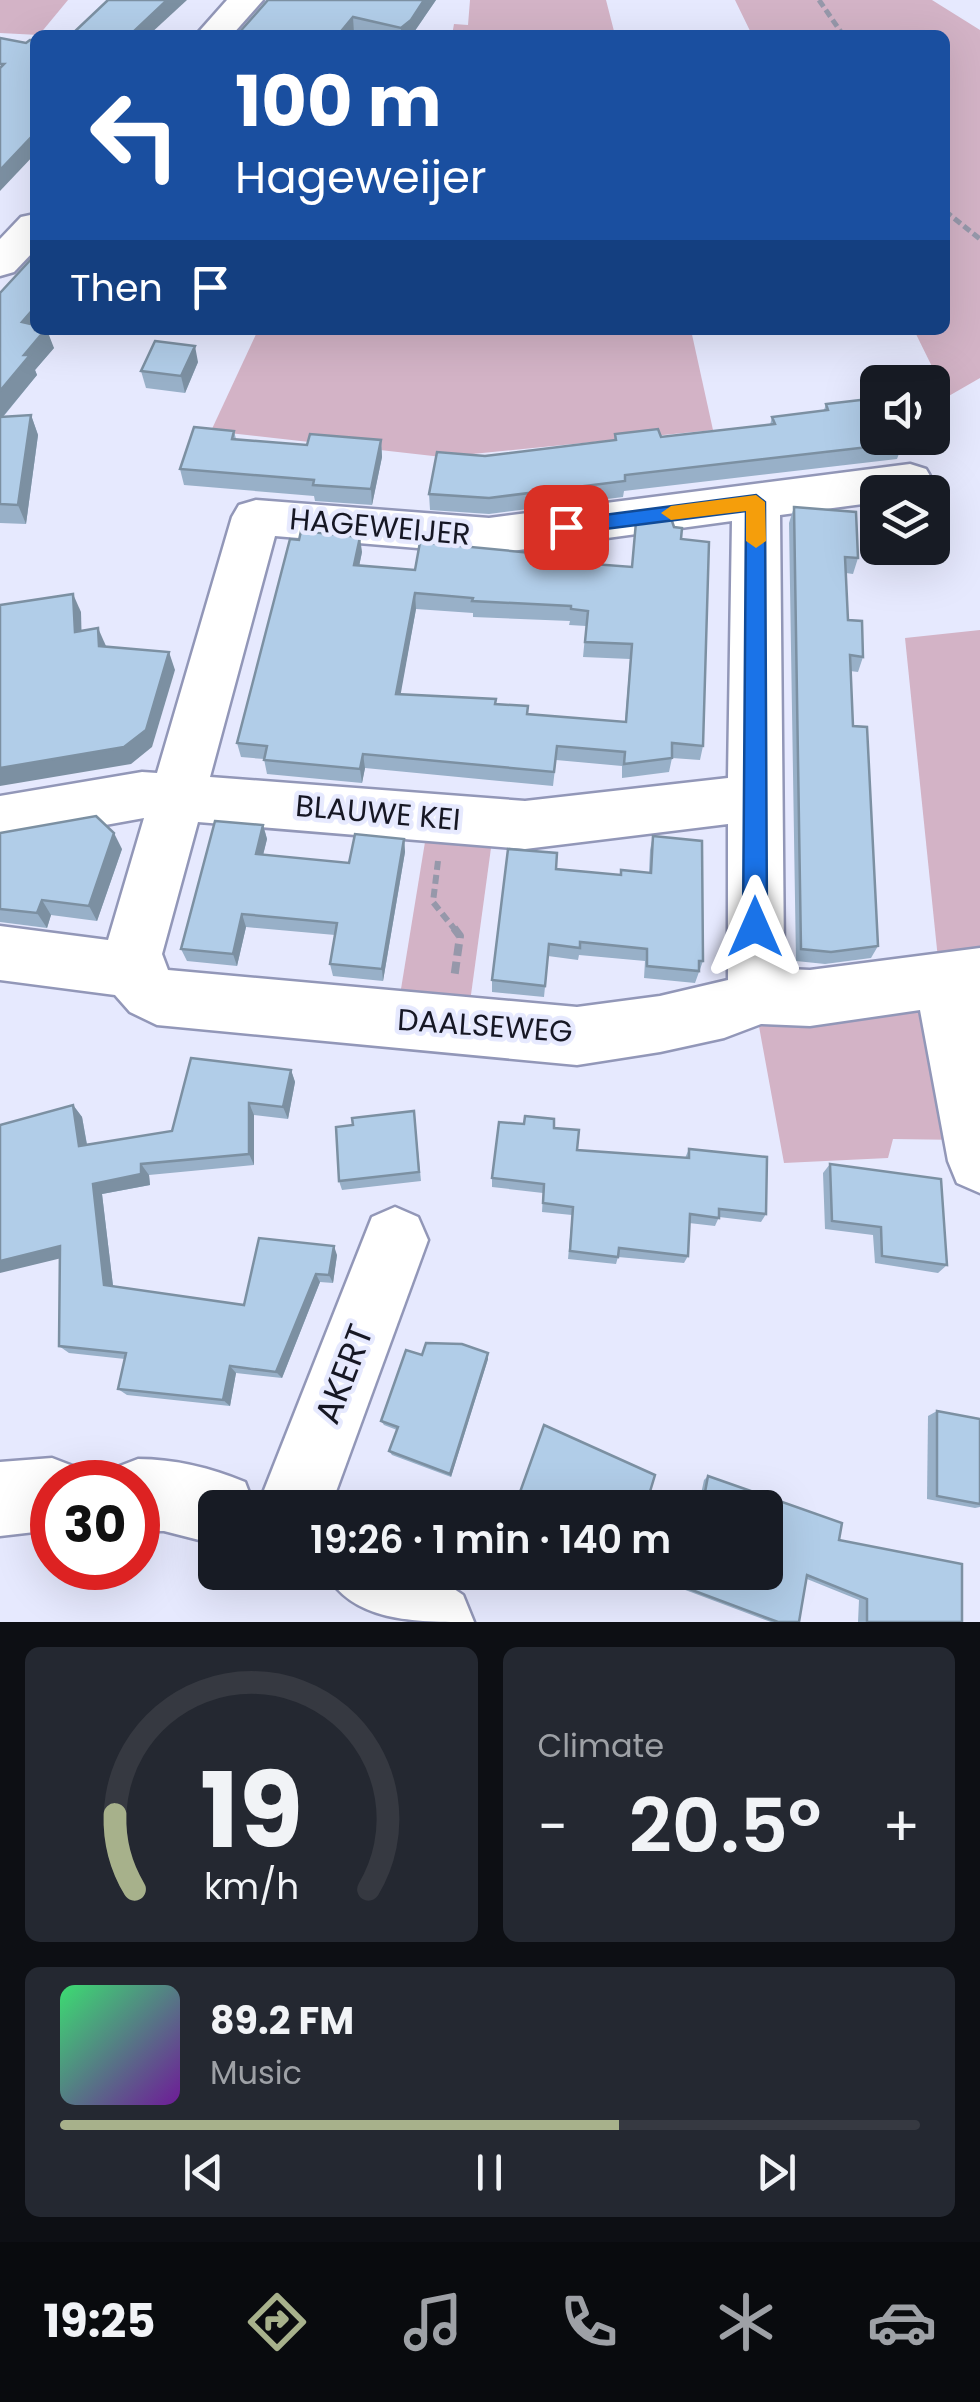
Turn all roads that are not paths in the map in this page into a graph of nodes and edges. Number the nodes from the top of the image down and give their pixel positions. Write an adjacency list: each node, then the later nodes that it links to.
1 (246, 0): 2 (street)
2 (217, 30)
3 (30, 231): 4 (street)
4 (0, 264)
5 (860, 488): 6 (street, HAGEWEIJER)
6 (756, 502): 7 (street, HAGEWEIJER); 8 (street)
7 (176, 796): 8 (street, BLAUWE KEI); 9 (street, BLAUWE KEI); 11 (street, HAGEWEIJER)
8 (756, 798): 13 (street)
9 (0, 820)
10 (0, 953): 11 (street)
11 (133, 970): 13 (street, DAALSEWEG)
12 (962, 977): 13 (street, DAALSEWEG); 14 (street)
13 (760, 996)
14 (980, 1162)
15 (395, 1240): 16 (street, AKERT)
16 (301, 1490)
17 (160, 1495): 20 (street)
18 (30, 1496): 19 (street)
19 (0, 1499)
20 (198, 1503)
21 (389, 1590): 22 (street)
22 (436, 1622)

